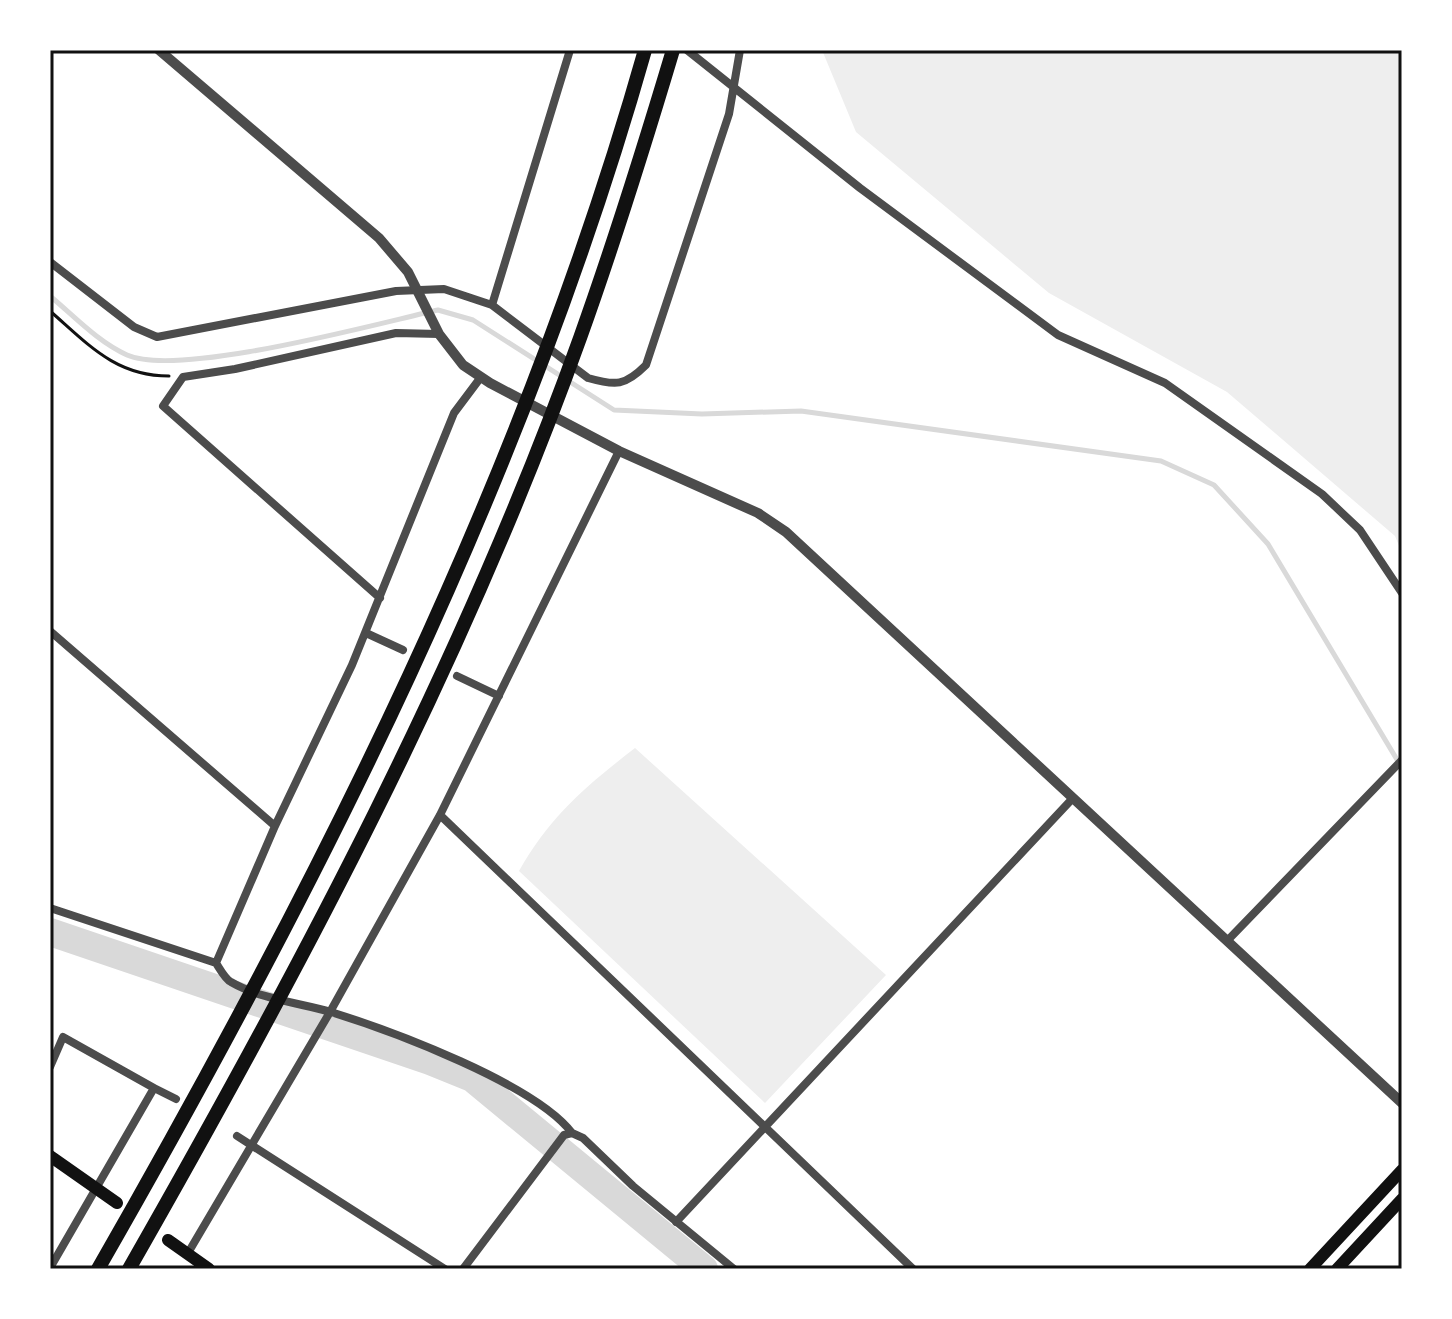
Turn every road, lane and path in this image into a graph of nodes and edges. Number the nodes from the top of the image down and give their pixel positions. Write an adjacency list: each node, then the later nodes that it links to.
1 (159, 50): 9 (street)
2 (570, 50): 10 (street)
3 (645, 50): 48 (highway)
4 (673, 50): 49 (highway)
5 (687, 50): 7 (street)
6 (740, 50): 7 (street)
7 (734, 86): 10 (street); 16 (street)
8 (50, 262): 9 (street)
9 (416, 289): 10 (street); 12 (street)
10 (492, 305)
11 (50, 311): 13 (path)
12 (439, 334): 13 (street); 14 (street)
13 (183, 377): 17 (street)
14 (481, 377): 15 (street); 17 (street)
15 (619, 451): 22 (street); 24 (street)
16 (1402, 593)
17 (380, 598): 19 (street)
18 (50, 631): 26 (street)
19 (366, 633): 20 (street); 26 (street)
20 (403, 650)
21 (457, 676): 22 (street)
22 (499, 696): 25 (street)
23 (1402, 760): 28 (street)
24 (1073, 798): 28 (street); 35 (street)
25 (440, 815): 30 (street); 35 (street)
26 (275, 826): 29 (street)
27 (50, 908): 29 (street)
28 (1227, 941): 34 (street)
29 (216, 963): 30 (street)
30 (328, 1014): 36 (street); 38 (street)
31 (50, 1067): 32 (street)
32 (154, 1088): 33 (street); 41 (street)
33 (176, 1099)
34 (1402, 1103)
35 (766, 1126): 44 (street); 54 (street)
36 (568, 1134): 44 (street); 52 (street)
37 (237, 1136): 38 (street)
38 (251, 1146): 46 (street); 51 (street)
39 (50, 1156): 41 (main road)
40 (1402, 1170): 55 (main road)
41 (95, 1187): 43 (main road); 47 (street)
42 (1402, 1199): 56 (main road)
43 (117, 1203)
44 (676, 1222): 53 (street)
45 (168, 1240): 46 (main road)
46 (188, 1253): 50 (main road)
47 (50, 1268)
48 (98, 1269)
49 (129, 1269)
50 (209, 1269)
51 (445, 1269)
52 (463, 1269)
53 (734, 1269)
54 (913, 1269)
55 (1310, 1269)
56 (1337, 1269)

